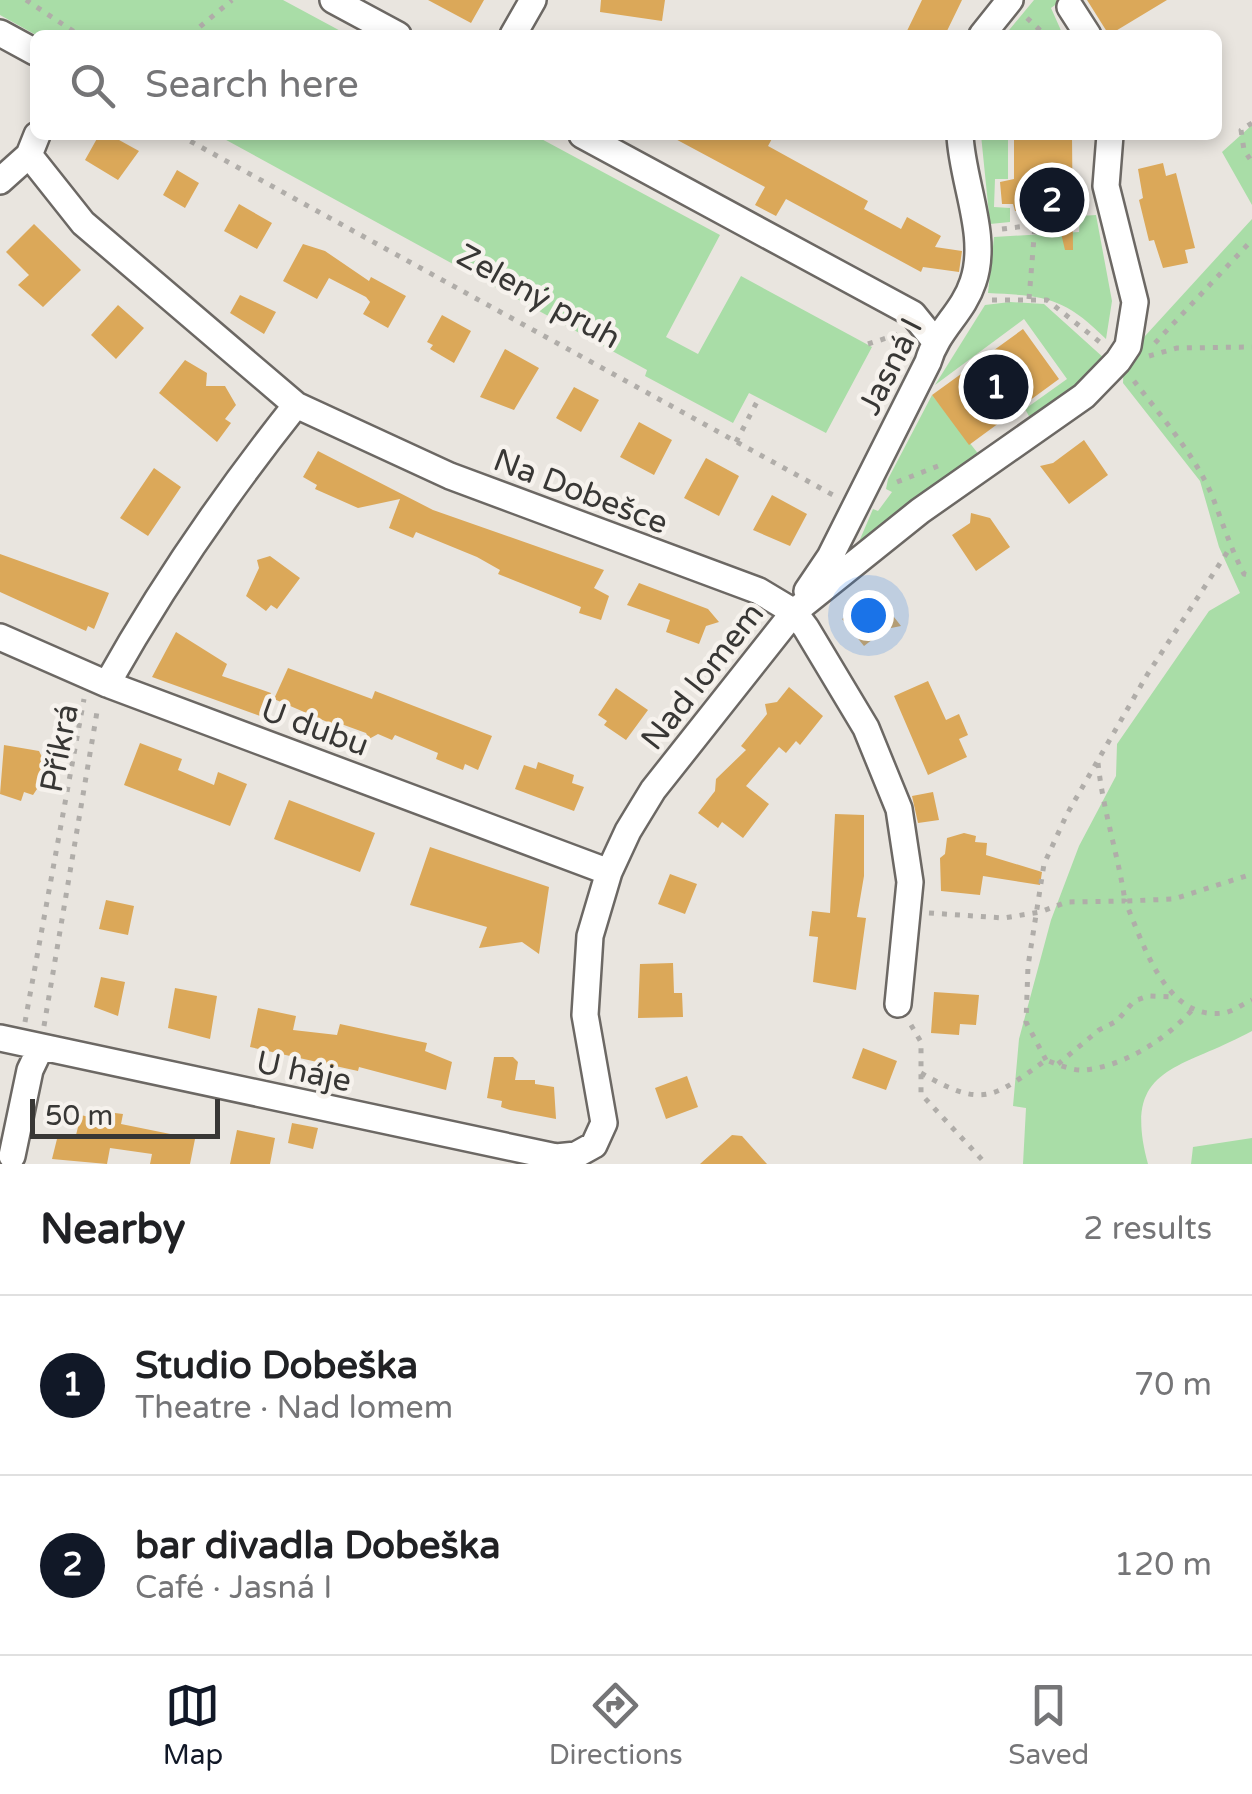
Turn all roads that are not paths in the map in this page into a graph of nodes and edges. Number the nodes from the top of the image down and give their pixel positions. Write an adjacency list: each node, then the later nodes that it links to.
1 (334, 0): 5 (street)
2 (533, 0): 6 (street)
3 (1014, 4): 7 (street)
4 (1070, 8): 8 (street)
5 (389, 30)
6 (516, 30)
7 (987, 30)
8 (1085, 30)
9 (0, 33): 10 (street)
10 (30, 49)
11 (591, 140): 16 (street)
12 (960, 140): 16 (street, Jasná I)
13 (1110, 140): 18 (street, Nad lomem)
14 (33, 145): 15 (street); 17 (street, Na Dobešce)
15 (0, 180)
16 (934, 340): 18 (street, Jasná I)
17 (296, 405): 18 (street, Na Dobešce); 20 (street, Příkrá)
18 (794, 612): 21 (street, Nad lomem); 22 (street, Na Dobešce)
19 (0, 637): 20 (street, U dubu)
20 (98, 680): 21 (street, U dubu)
21 (610, 872): 24 (street, Nad lomem)
22 (898, 1004)
23 (20, 1043): 24 (street, U háje); 25 (street)
24 (601, 1154)
25 (12, 1156)

